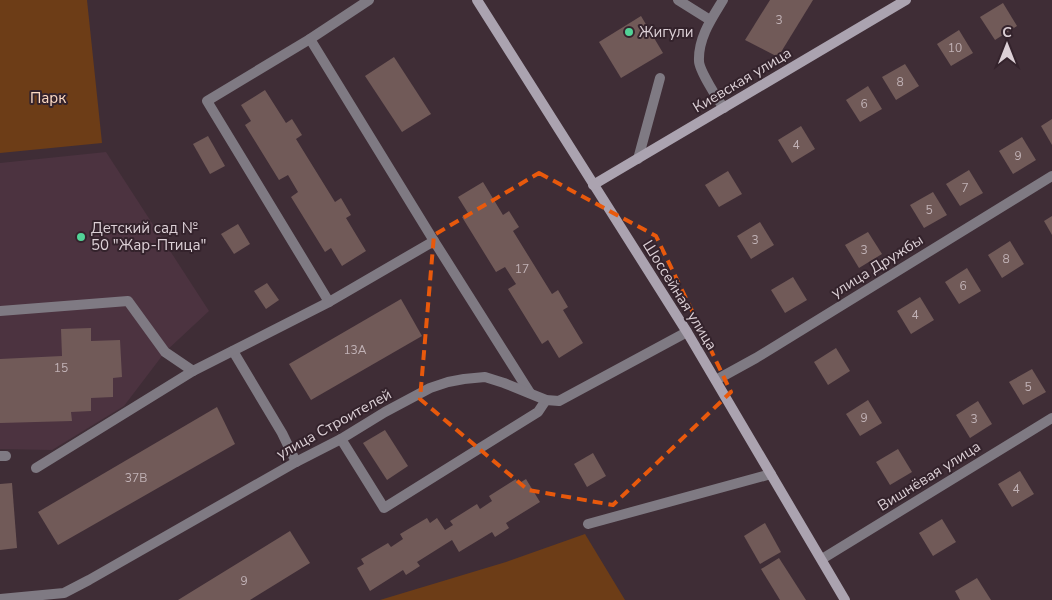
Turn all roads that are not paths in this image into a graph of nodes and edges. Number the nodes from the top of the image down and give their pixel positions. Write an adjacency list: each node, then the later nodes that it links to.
1 (369, 0): 7 (street)
2 (678, 0): 6 (street)
3 (723, 0): 6 (street)
4 (906, 0): 9 (main road, Киевская улица)
5 (479, 3): 12 (main road, Шоссейная улица)
6 (710, 20): 9 (street)
7 (310, 39): 13 (street); 14 (street)
8 (660, 78): 10 (street)
9 (724, 108): 10 (main road, Киевская улица)
10 (638, 159): 12 (main road, Киевская улица)
11 (1052, 176): 19 (street, улица Дружбы)
12 (593, 185): 16 (main road, Шоссейная улица)
13 (434, 241): 14 (street); 20 (street)
14 (329, 302): 17 (street)
15 (0, 311): 18 (street)
16 (687, 332): 19 (main road, Шоссейная улица); 21 (street)
17 (233, 351): 18 (street); 24 (street)
18 (193, 371): 25 (street)
19 (716, 380): 26 (main road, Шоссейная улица)
20 (530, 393): 21 (street, улица Строителей); 23 (street, улица Строителей)
21 (546, 400): 23 (street)
22 (1052, 418): 28 (street, Вишнёвая улица)
23 (341, 439): 24 (street, улица Строителей)
24 (296, 462): 29 (street, улица Строителей)
25 (36, 468)
26 (771, 474): 27 (street); 28 (main road, Шоссейная улица)
27 (588, 524)
28 (822, 559): 30 (main road, Шоссейная улица)
29 (0, 599)
30 (845, 600)

